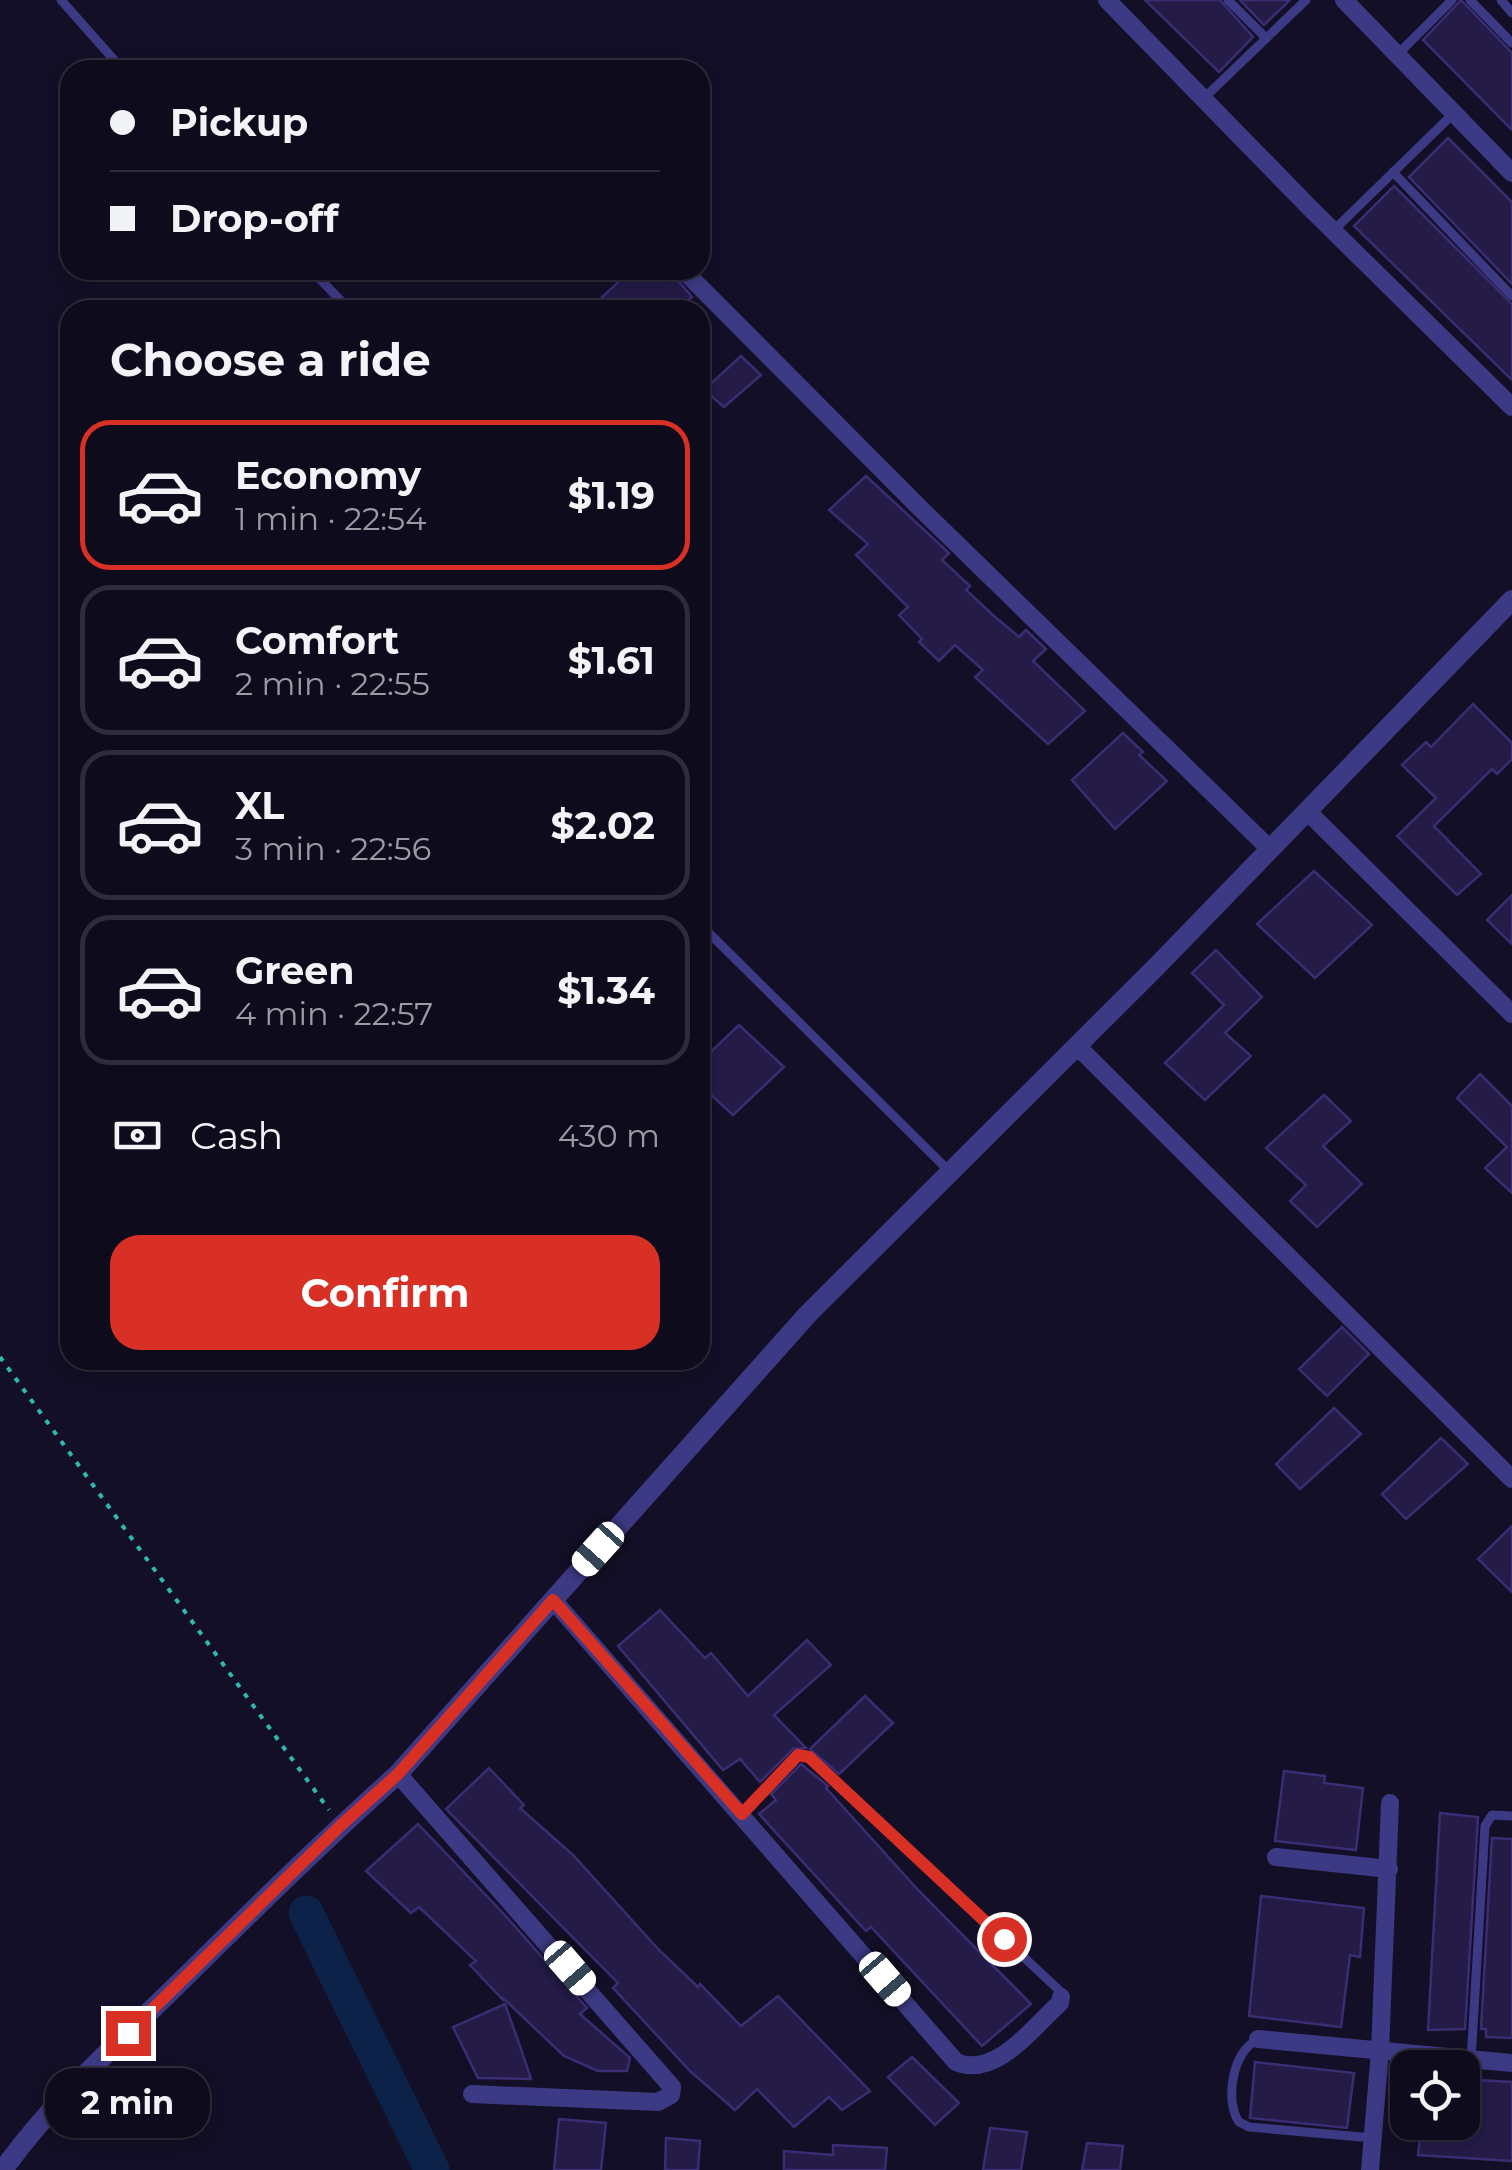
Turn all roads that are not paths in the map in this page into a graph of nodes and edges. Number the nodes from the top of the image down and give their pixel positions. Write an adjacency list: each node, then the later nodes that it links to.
1 (61, 0): 13 (lane)
2 (1107, 0): 14 (street)
3 (1228, 0): 10 (lane)
4 (1306, 0): 10 (lane)
5 (1344, 0): 12 (street)
6 (1452, 0): 12 (lane)
7 (1470, 0): 11 (lane)
8 (1501, 0): 9 (lane)
9 (1512, 11)
10 (1266, 38): 14 (lane)
11 (1512, 43)
12 (1397, 55): 15 (street)
13 (114, 60)
14 (1204, 99): 18 (street)
15 (1454, 113): 16 (lane); 17 (street)
16 (1393, 172): 18 (lane); 21 (lane)
17 (1512, 173)
18 (1333, 230): 23 (street)
19 (321, 280): 22 (lane)
20 (694, 280): 26 (street)
21 (1512, 296)
22 (340, 300)
23 (1512, 407)
24 (1512, 600): 25 (street)
25 (1307, 812): 26 (street); 28 (street)
26 (1270, 849): 29 (street)
27 (710, 934): 30 (lane)
28 (1512, 1014)
29 (1077, 1046): 30 (street); 31 (street)
30 (950, 1172): 32 (street)
31 (1512, 1480)
32 (553, 1600): 33 (street); 35 (street)
33 (398, 1774): 46 (street); 48 (street)
34 (1390, 1803): 38 (street)
35 (742, 1814): 39 (lane); 39 (street)
36 (1512, 1816): 41 (lane)
37 (1276, 1857): 38 (street)
38 (1388, 1869): 42 (street)
39 (1061, 1997)
40 (1258, 2040): 42 (street); 47 (lane)
41 (1472, 2050)
42 (1380, 2052): 43 (street); 47 (street)
43 (1390, 2053)
44 (1480, 2061): 45 (street)
45 (1512, 2063)
46 (472, 2094)
47 (1375, 2138): 49 (street)
48 (3, 2170)
49 (1370, 2170)

